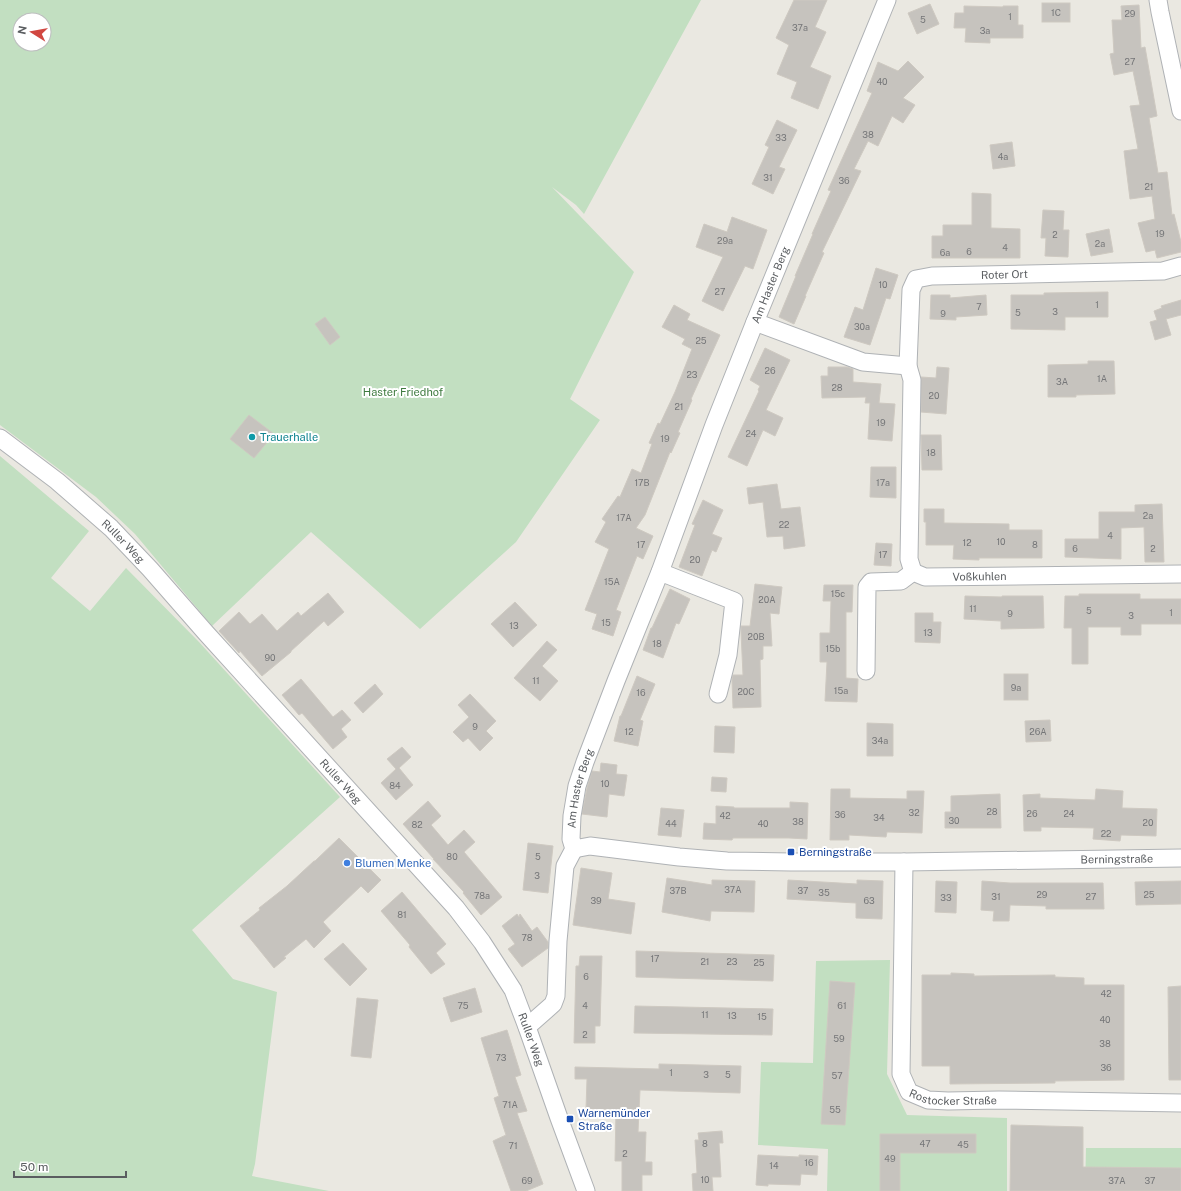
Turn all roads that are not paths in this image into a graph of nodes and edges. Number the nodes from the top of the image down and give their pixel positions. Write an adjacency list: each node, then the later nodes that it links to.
1 (887, 0): 5 (street, Am Haster Berg)
2 (1158, 0): 3 (street)
3 (1181, 111)
4 (1181, 266): 6 (street, Roter Ort)
5 (755, 322): 6 (street); 8 (street, Am Haster Berg)
6 (908, 366): 9 (street, Roter Ort)
7 (0, 438): 16 (street, Ruller Weg)
8 (660, 572): 12 (street); 13 (street, Am Haster Berg)
9 (913, 572): 10 (street, Voßkuhlen); 11 (street)
10 (1181, 574)
11 (866, 670)
12 (718, 694)
13 (574, 850): 15 (street, Berningstraße); 16 (street)
14 (1181, 858): 15 (street, Berningstraße)
15 (904, 862): 17 (street, Rostocker Straße)
16 (527, 1027): 18 (street, Ruller Weg)
17 (1181, 1103)
18 (586, 1191)

